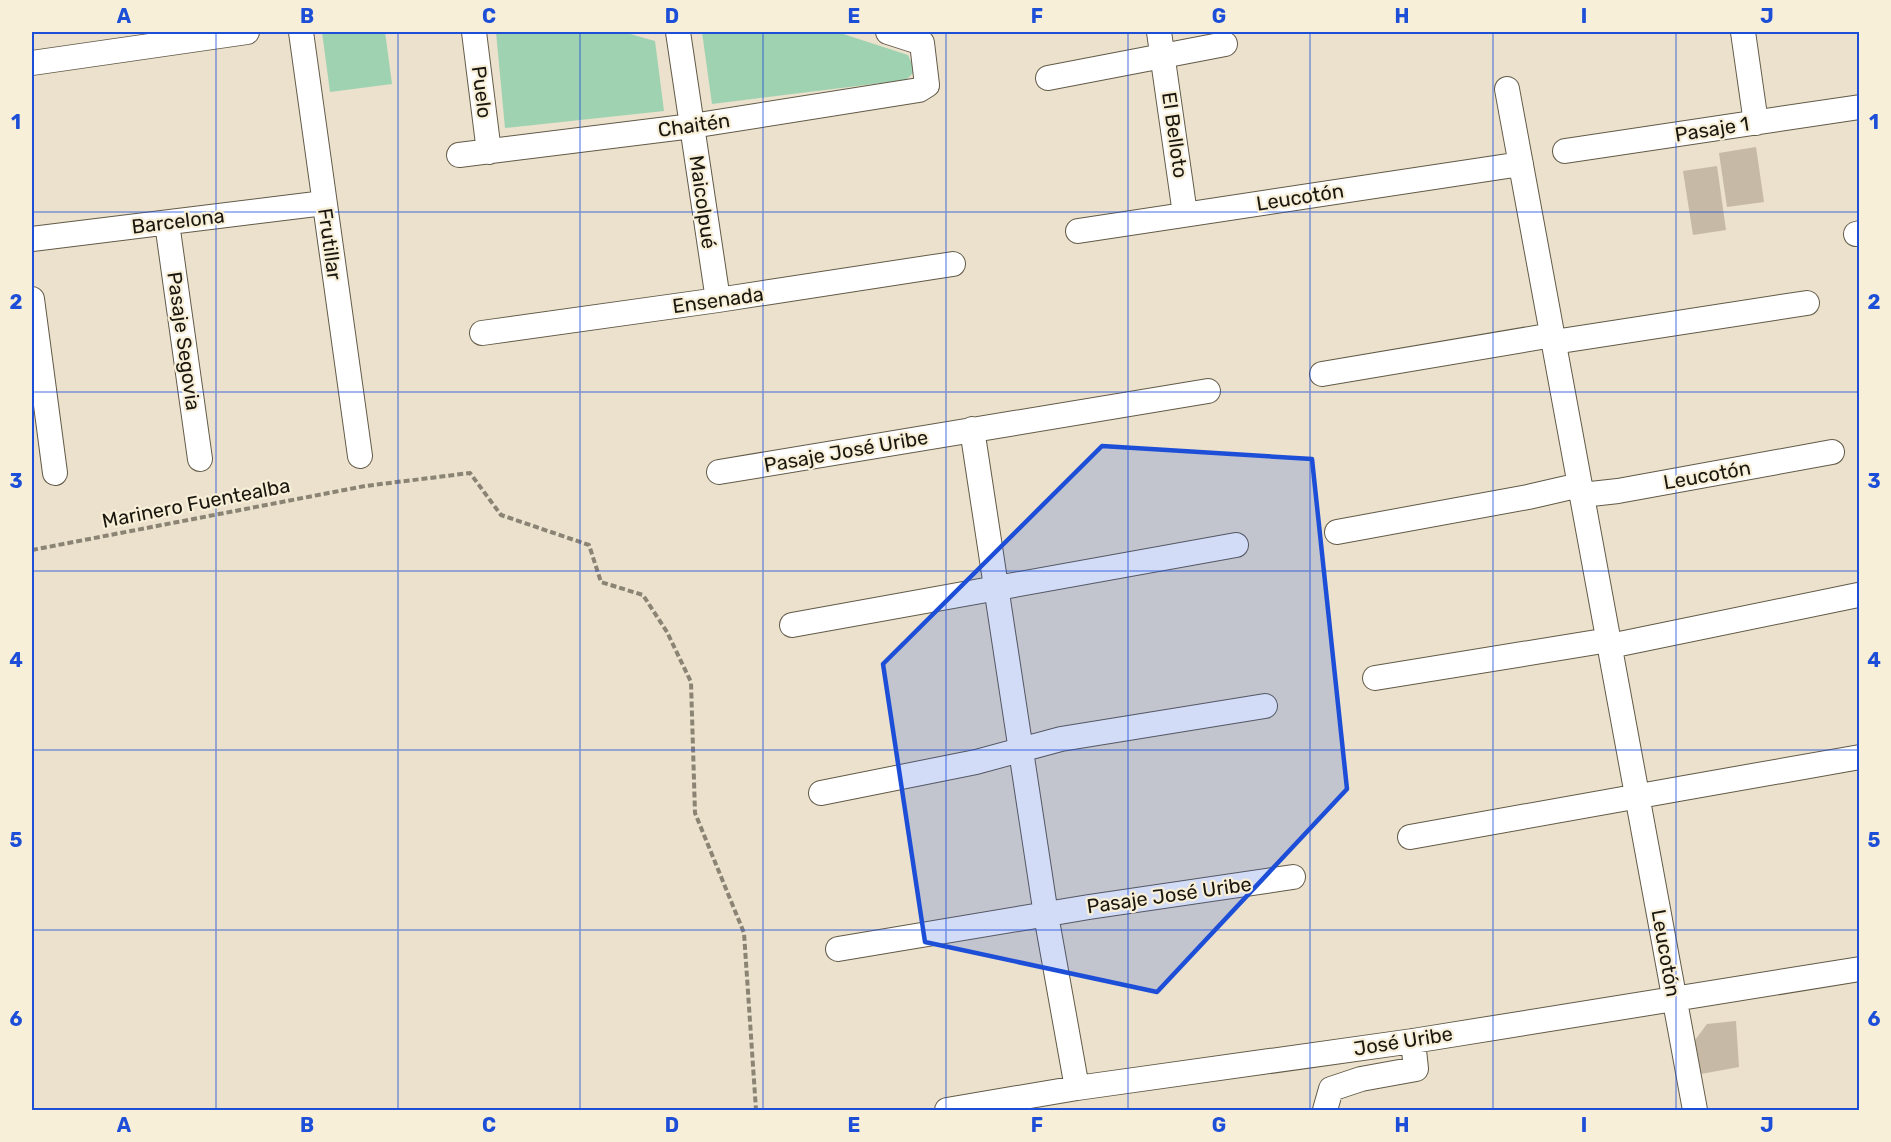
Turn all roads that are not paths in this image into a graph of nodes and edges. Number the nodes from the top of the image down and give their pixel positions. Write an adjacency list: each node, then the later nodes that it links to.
1 (247, 32): 10 (street)
2 (301, 32): 20 (street, Frutillar)
3 (474, 32): 16 (street, Puelo)
4 (678, 32): 15 (street, Maicolpué)
5 (888, 32): 15 (street, Chaitén)
6 (1160, 32): 9 (street, El Belloto)
7 (1743, 32): 14 (street)
8 (1225, 44): 9 (street)
9 (1164, 56): 11 (street); 21 (street, El Belloto)
10 (32, 63)
11 (1048, 78)
12 (1507, 89): 19 (street, Leucotón)
13 (1860, 107): 14 (street, Pasaje 1)
14 (1756, 123): 17 (street, Pasaje 1)
15 (692, 126): 16 (street, Chaitén); 27 (street, Maicolpué)
16 (489, 152): 18 (street, Chaitén)
17 (1565, 152)
18 (459, 155)
19 (1521, 164): 21 (street, Leucotón); 30 (street, Leucotón)
20 (324, 203): 22 (street, Barcelona); 35 (street, Frutillar)
21 (1185, 214): 23 (street, Leucotón)
22 (167, 223): 24 (street, Barcelona); 36 (street, Pasaje Segovia)
23 (1078, 231)
24 (32, 239)
25 (953, 264): 27 (street, Ensenada)
26 (32, 299): 38 (street)
27 (718, 300): 29 (street, Ensenada)
28 (1807, 303): 30 (street)
29 (482, 333)
30 (1553, 338): 31 (street); 39 (street, Leucotón)
31 (1322, 374)
32 (1208, 391): 33 (street, Pasaje José Uribe)
33 (972, 429): 37 (street, Pasaje José Uribe); 42 (street)
34 (1832, 452): 39 (street, Leucotón)
35 (360, 456)
36 (200, 459)
37 (719, 472)
38 (55, 473)
39 (1581, 490): 40 (street, Leucotón); 45 (street, Leucotón)
40 (1337, 532)
41 (1236, 545): 42 (street)
42 (996, 588): 44 (street); 48 (street)
43 (1858, 595): 45 (street)
44 (792, 626)
45 (1609, 643): 46 (street); 51 (street, Leucotón)
46 (1375, 678)
47 (1265, 706): 48 (street)
48 (1021, 751): 50 (street); 54 (street)
49 (1860, 757): 51 (street)
50 (821, 793)
51 (1637, 796): 52 (street); 57 (street, Leucotón)
52 (1410, 837)
53 (1293, 877): 54 (street, Pasaje José Uribe)
54 (1046, 915): 55 (street, Pasaje José Uribe); 59 (street)
55 (838, 949)
56 (1860, 969): 57 (street, José Uribe)
57 (1675, 998): 58 (street, José Uribe); 62 (street, Leucotón)
58 (1413, 1041): 59 (street, José Uribe); 61 (street)
59 (1077, 1088): 60 (street, José Uribe)
60 (947, 1110)
61 (1325, 1110)
62 (1696, 1110)

